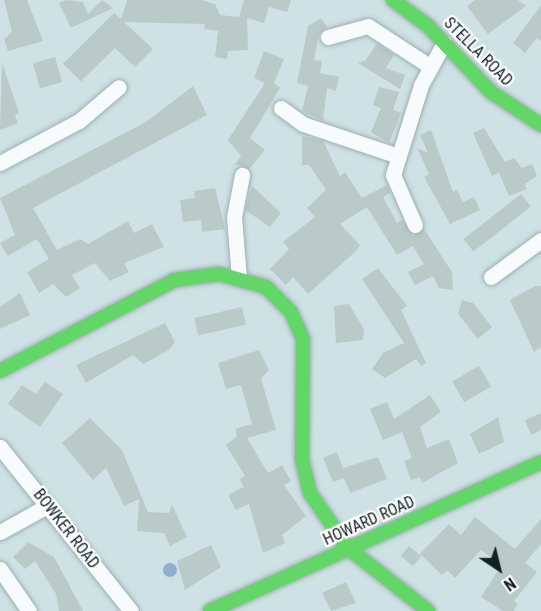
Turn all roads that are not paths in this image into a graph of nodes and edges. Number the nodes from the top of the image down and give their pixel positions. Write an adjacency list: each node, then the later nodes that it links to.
1 (393, 0): 3 (street, STELLA ROAD)
2 (328, 37): 4 (street)
3 (444, 43): 4 (street); 7 (street, STELLA ROAD)
4 (431, 67): 8 (street)
5 (119, 87): 9 (street)
6 (281, 108): 8 (street)
7 (541, 125)
8 (398, 156): 11 (street)
9 (0, 163)
10 (242, 175): 14 (street)
11 (415, 225)
12 (541, 240): 13 (street)
13 (491, 277)
14 (239, 278): 15 (street); 20 (street)
15 (0, 371)
16 (0, 447): 18 (street, BOWKER ROAD)
17 (541, 462): 20 (street, HOWARD ROAD)
18 (47, 506): 19 (street); 23 (street, BOWKER ROAD)
19 (0, 532)
20 (348, 548): 24 (street, HOWARD ROAD); 25 (street)
21 (0, 569): 22 (street)
22 (30, 611)
23 (131, 611)
24 (210, 611)
25 (428, 611)

